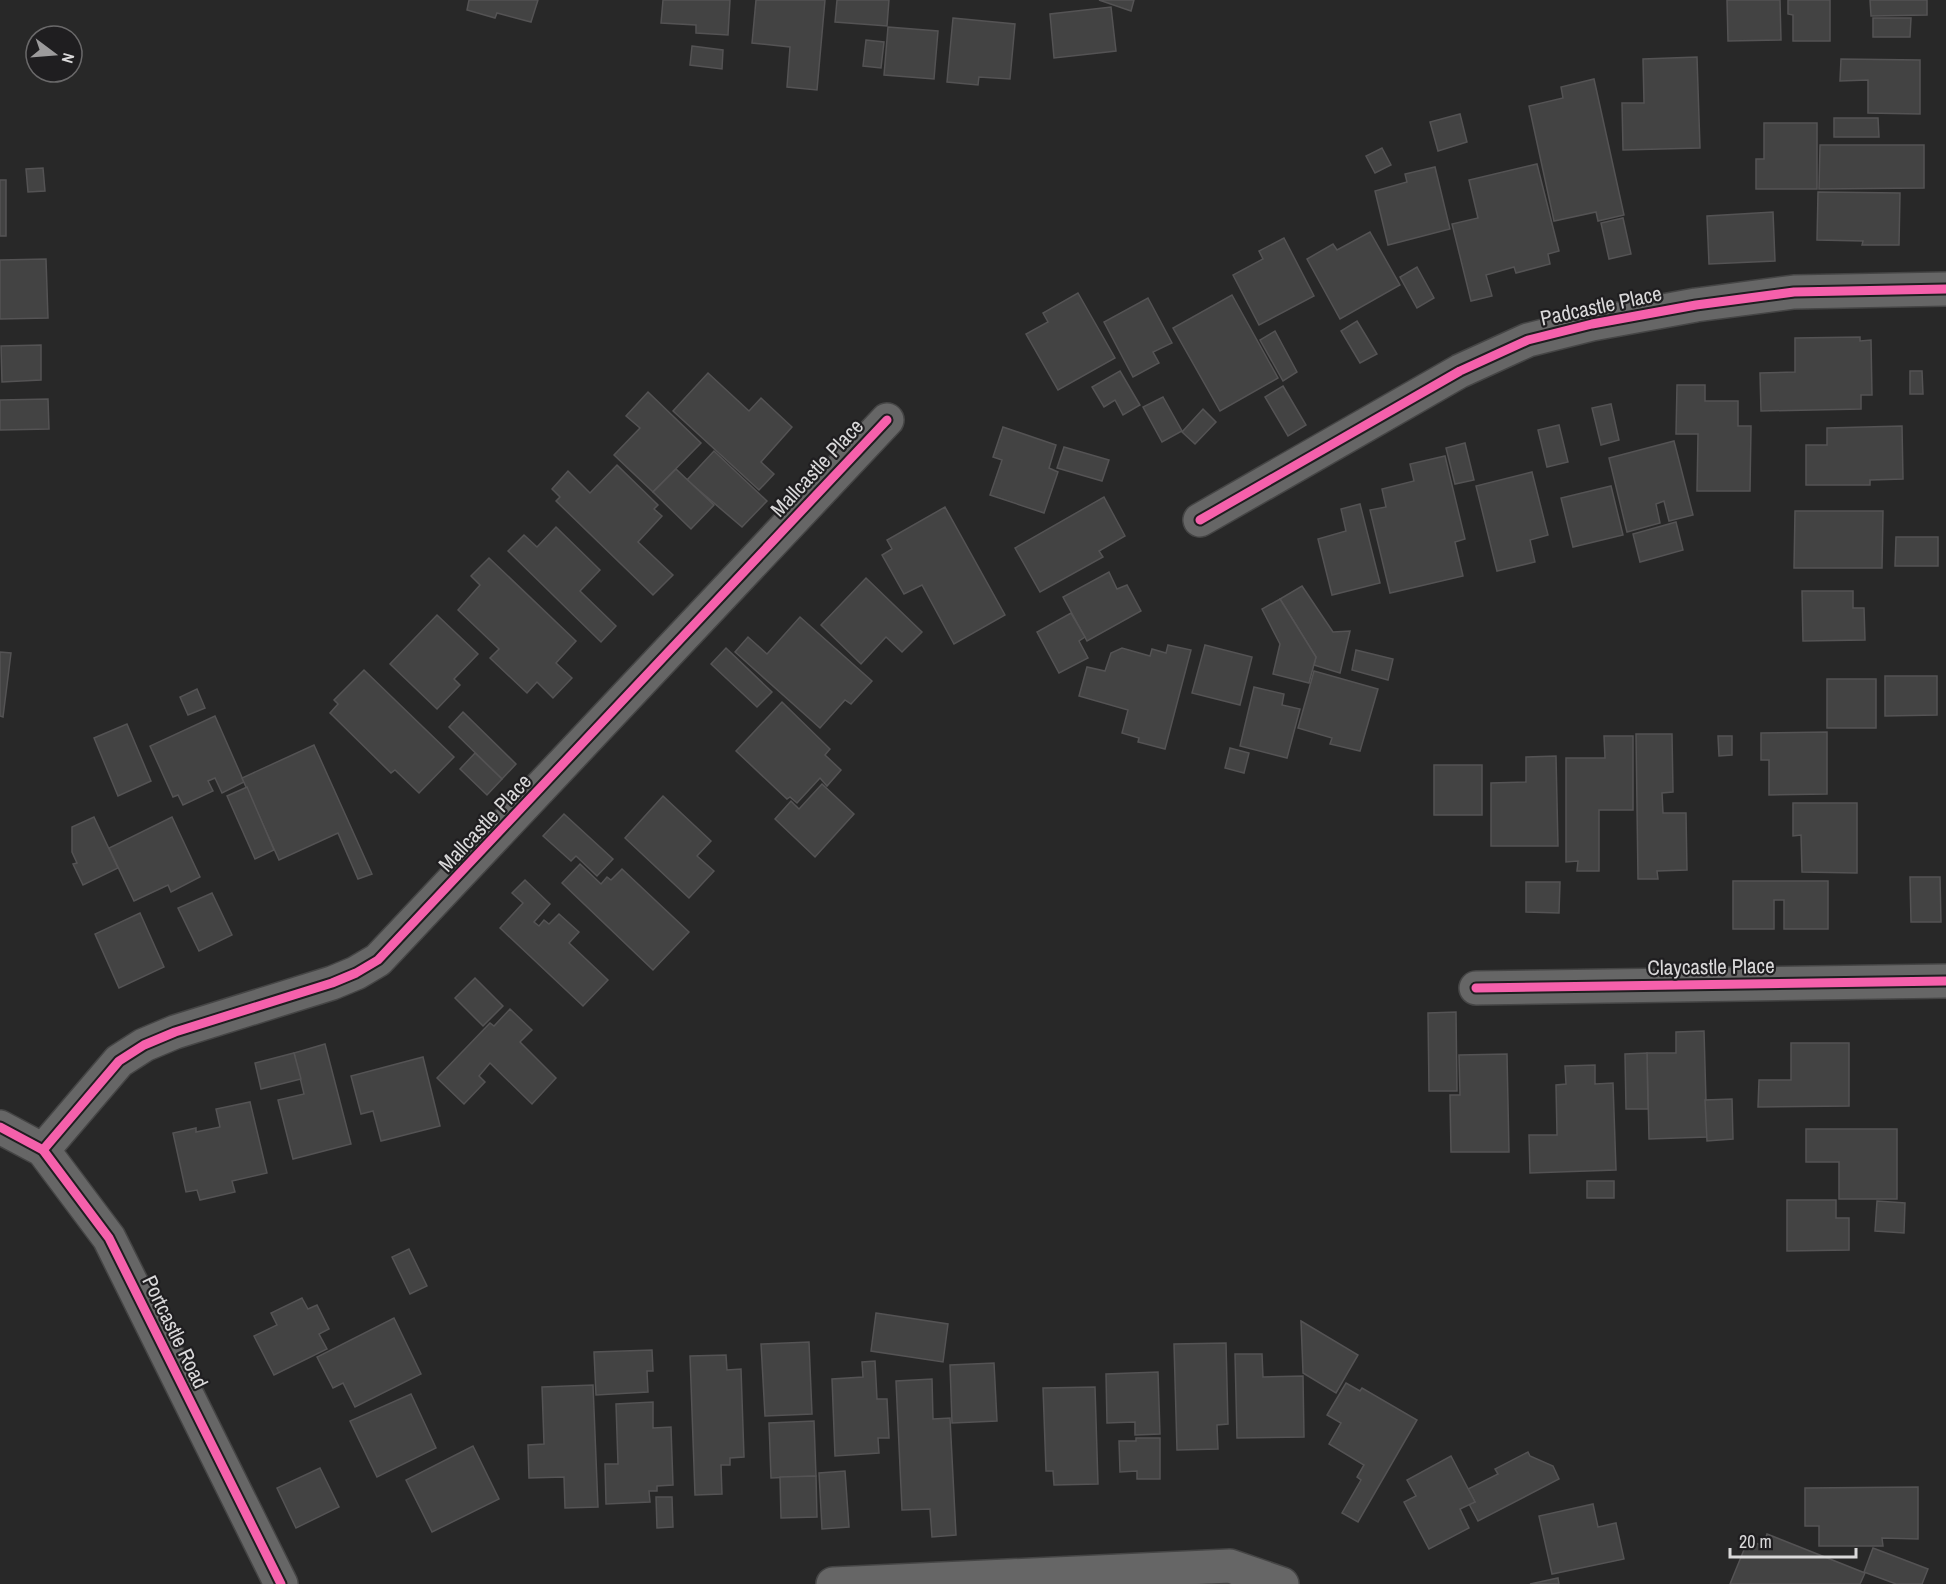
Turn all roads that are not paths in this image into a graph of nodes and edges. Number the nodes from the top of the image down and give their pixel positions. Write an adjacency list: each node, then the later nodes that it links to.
1 (1946, 290): 3 (street, Padcastle Place)
2 (887, 420): 7 (street, Mallcastle Place)
3 (1200, 520)
4 (1946, 981): 5 (street, Claycastle Place)
5 (1476, 988)
6 (0, 1127): 7 (street, Portcastle Road)
7 (43, 1150): 8 (street, Portcastle Road)
8 (280, 1584)
9 (833, 1584): 10 (street)
10 (1282, 1584)

